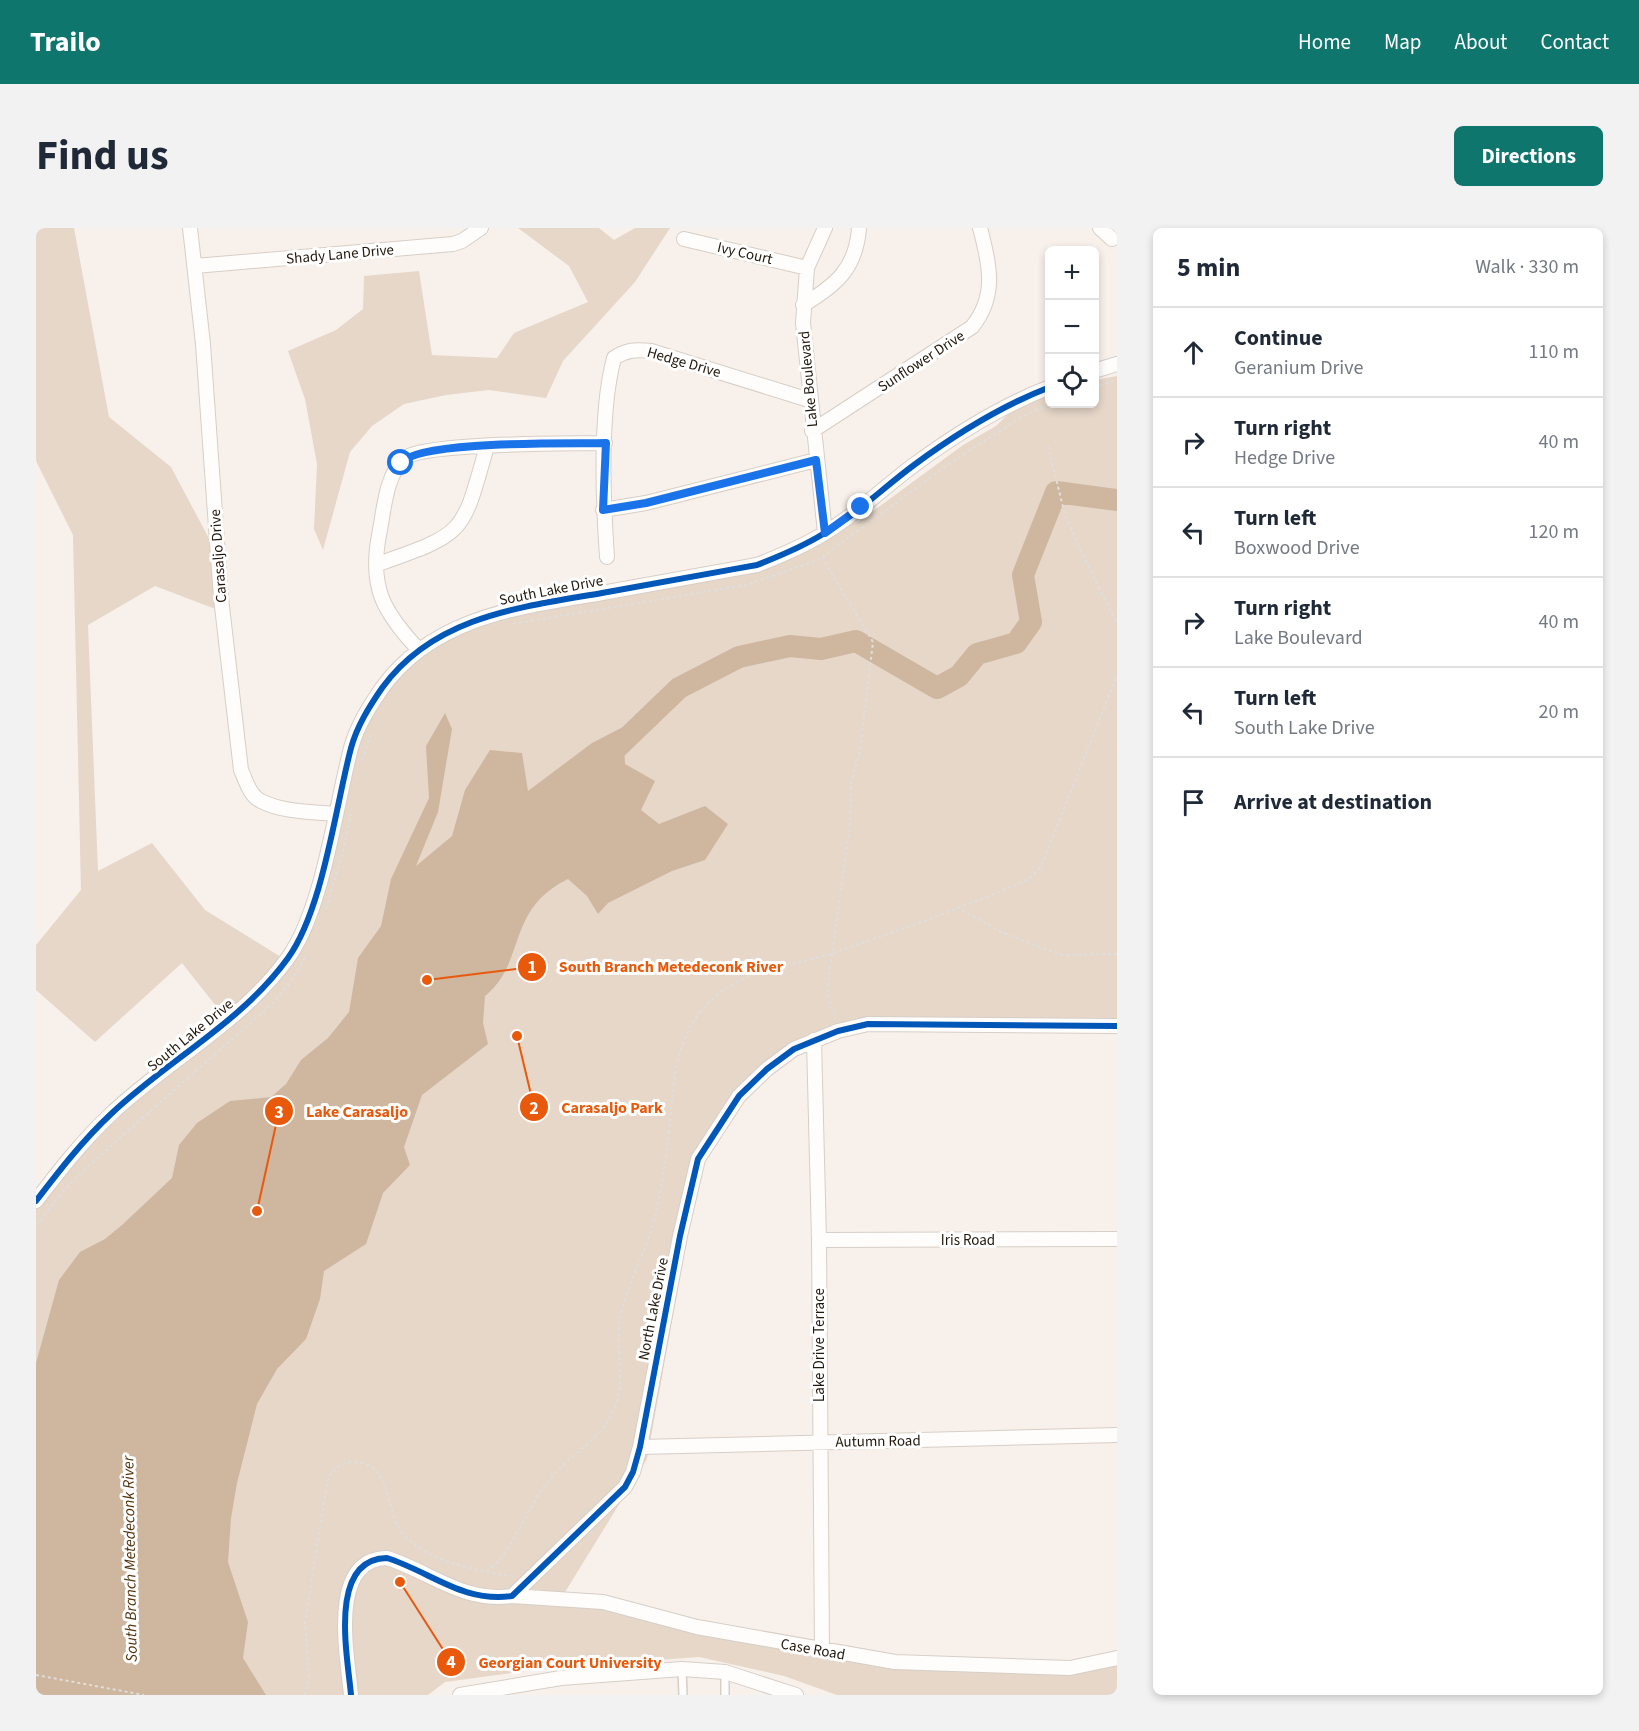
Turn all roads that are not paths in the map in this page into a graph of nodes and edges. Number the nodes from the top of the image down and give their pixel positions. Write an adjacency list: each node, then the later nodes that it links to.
1 (190, 228): 9 (street, Carasaljo Drive)
2 (481, 228): 9 (street, Shady Lane Drive)
3 (825, 228): 10 (street, Lake Boulevard)
4 (858, 228): 11 (street)
5 (980, 228): 16 (street, Sunflower Drive)
6 (1101, 228): 8 (street)
7 (684, 239): 10 (street, Ivy Court)
8 (1112, 239)
9 (195, 266): 25 (street, Carasaljo Drive)
10 (807, 268): 11 (street, Lake Boulevard)
11 (803, 305): 15 (street, Lake Boulevard)
12 (1117, 364): 13 (street)
13 (1099, 370)
14 (1045, 389): 21 (street, South Lake Drive)
15 (809, 400): 16 (street, Lake Boulevard); 17 (street, Hedge Drive)
16 (812, 432): 19 (street, Lake Boulevard)
17 (606, 443): 18 (street); 20 (street, Hedge Drive)
18 (488, 446): 23 (street); 23 (street)
19 (816, 460): 20 (street); 21 (street, Lake Boulevard)
20 (603, 510): 22 (street, Hedge Drive)
21 (825, 533): 24 (street, South Lake Drive)
22 (607, 557)
23 (378, 564): 24 (street)
24 (419, 650): 25 (street, South Lake Drive)
25 (335, 814): 28 (street, South Lake Drive)
26 (1117, 1026): 27 (street, North Lake Drive)
27 (814, 1040): 30 (street, Lake Drive Terrace); 33 (street, North Lake Drive)
28 (36, 1202)
29 (1117, 1239): 30 (street, Iris Road)
30 (819, 1240): 32 (street, Lake Drive Terrace)
31 (1117, 1435): 32 (street, Autumn Road)
32 (819, 1443): 33 (street, Autumn Road); 35 (street, Lake Drive Terrace)
33 (640, 1447): 34 (street, North Lake Drive)
34 (512, 1596): 35 (street, Case Road); 39 (street)
35 (822, 1651): 36 (street, Case Road)
36 (1117, 1658)
37 (682, 1669): 38 (street); 40 (street); 41 (lane)
38 (725, 1672): 42 (lane); 43 (street)
39 (351, 1695)
40 (460, 1695)
41 (683, 1695)
42 (725, 1695)
43 (796, 1695)

